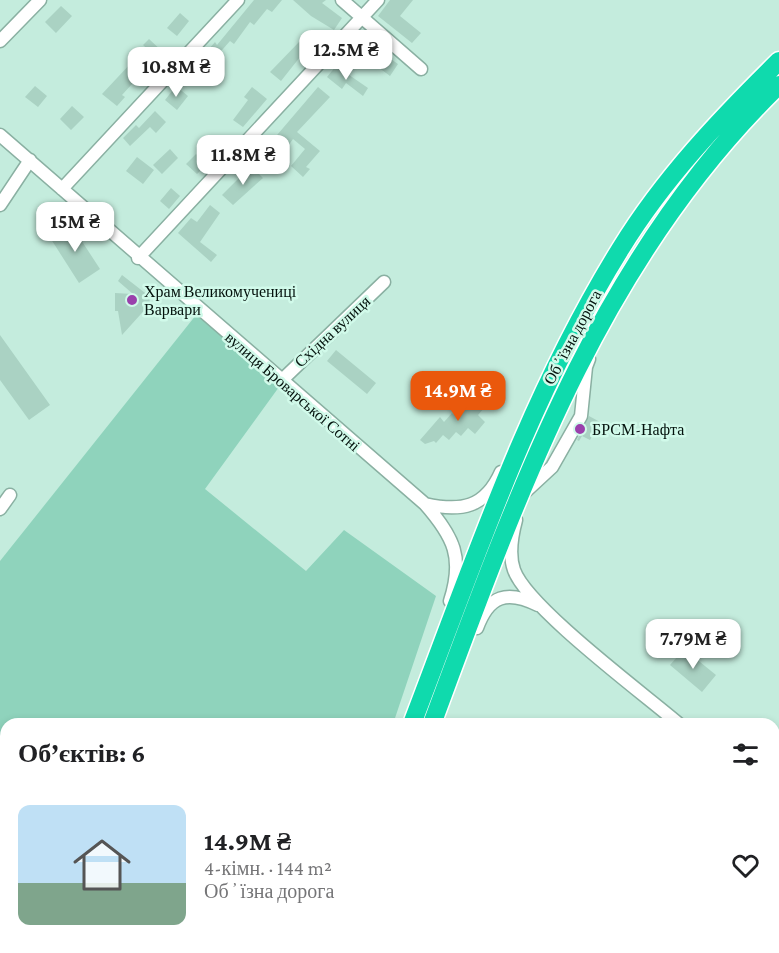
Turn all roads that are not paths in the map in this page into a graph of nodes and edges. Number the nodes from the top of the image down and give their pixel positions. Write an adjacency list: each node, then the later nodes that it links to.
1 (40, 0): 6 (street)
2 (238, 0): 12 (street)
3 (342, 0): 5 (street)
4 (378, 0): 5 (street)
5 (362, 18): 8 (street); 15 (street)
6 (0, 41)
7 (779, 61): 17 (highway, Обʼїзна дорога)
8 (421, 69)
9 (779, 85): 14 (highway, Обʼїзна дорога)
10 (0, 135): 11 (street, вулиця Броварської Сотні)
11 (30, 160): 12 (street, вулиця Броварської Сотні); 13 (street)
12 (62, 189): 15 (street, вулиця Броварської Сотні)
13 (0, 205)
14 (638, 257): 19 (highway, Обʼїзна дорога); 20 (street)
15 (138, 258): 18 (street, вулиця Броварської Сотні)
16 (384, 282): 18 (street, Східна вулиця)
17 (584, 311): 22 (street); 26 (highway, Обʼїзна дорога)
18 (281, 381): 22 (street, вулиця Броварської Сотні)
19 (533, 463): 20 (street); 24 (highway, Обʼїзна дорога)
20 (527, 488): 24 (street); 25 (street)
21 (10, 495): 23 (street)
22 (425, 504): 27 (street, вулиця Броварської Сотні)
23 (0, 509)
24 (508, 522): 28 (highway, Обʼїзна дорога)
25 (542, 608): 29 (street); 30 (street)
26 (413, 718)
27 (413, 718)
28 (434, 718)
29 (443, 718)
30 (672, 718)

